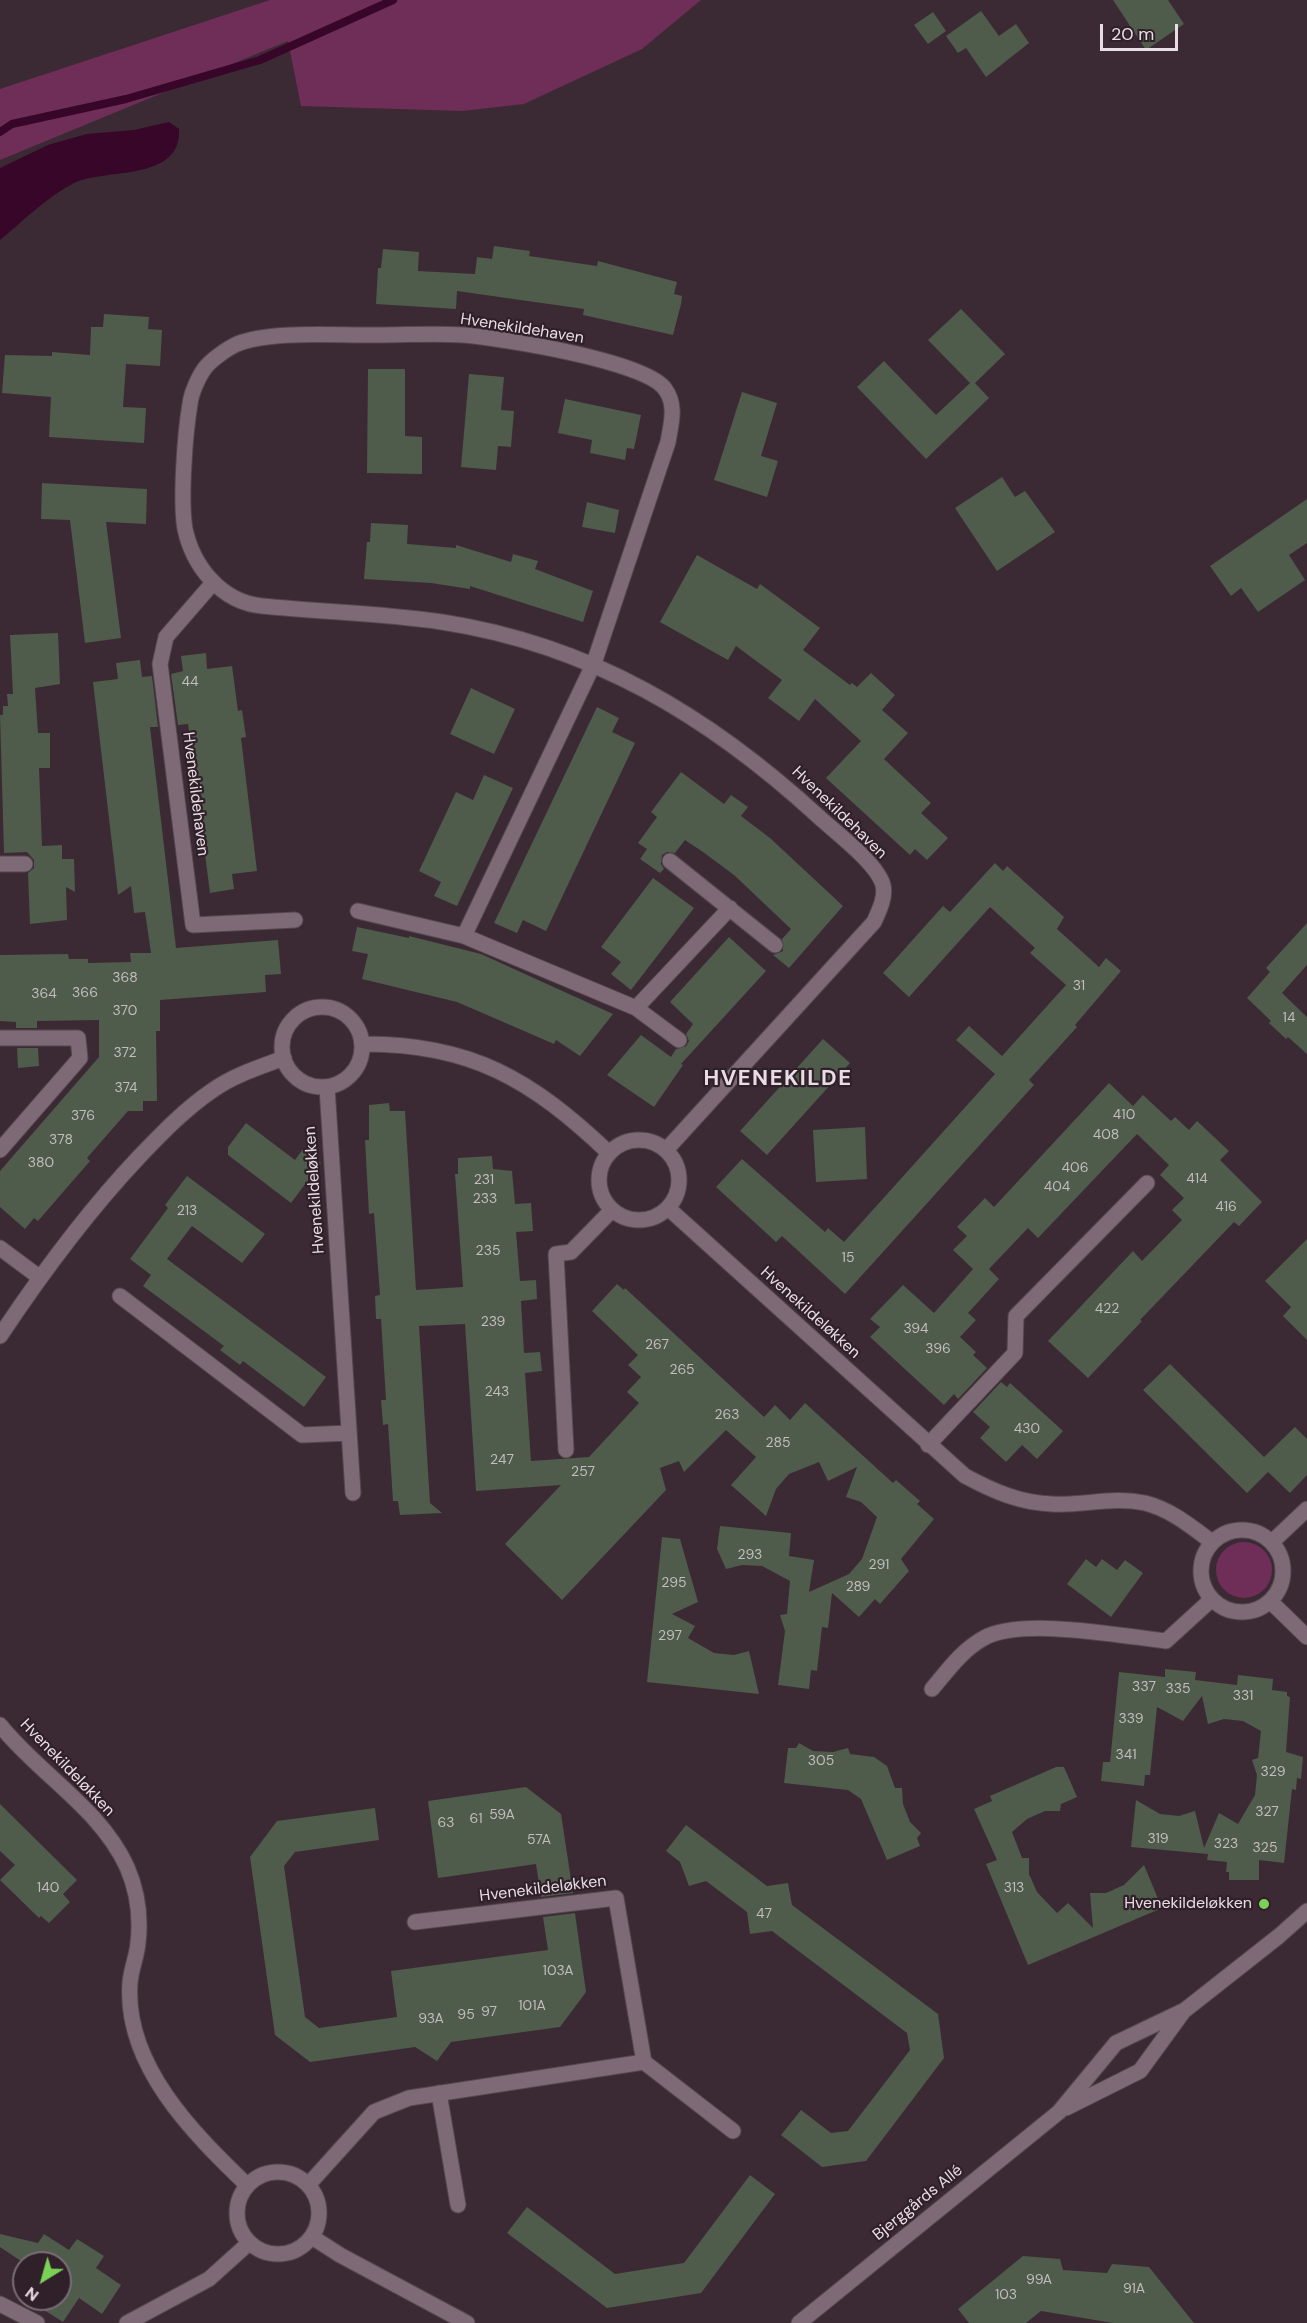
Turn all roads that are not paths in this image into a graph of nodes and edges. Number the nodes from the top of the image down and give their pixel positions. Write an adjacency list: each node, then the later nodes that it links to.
1 (213, 584): 2 (street, Hvenekildehaven); 2 (street, Hvenekildehaven); 8 (street, Hvenekildehaven)
2 (594, 663): 9 (street, Hvenekildehaven); 18 (street, Hvenekildehaven)
3 (670, 861): 6 (street)
4 (0, 864): 5 (street)
5 (25, 864)
6 (730, 908): 10 (street); 11 (street)
7 (358, 911): 9 (street)
8 (295, 920)
9 (464, 936): 11 (street)
10 (775, 945)
11 (636, 1008): 13 (street)
12 (0, 1038): 17 (street)
13 (679, 1040)
14 (362, 1044): 15 (street); 16 (street); 19 (street)
15 (284, 1058): 16 (street); 24 (street)
16 (327, 1087): 27 (street, Hvenekildeløkken)
17 (0, 1150)
18 (666, 1150): 19 (street); 21 (street)
19 (609, 1153): 22 (street)
20 (1147, 1183): 28 (street)
21 (668, 1208): 22 (street); 28 (street, Hvenekildeløkken)
22 (612, 1210): 29 (street)
23 (0, 1248): 24 (street)
24 (39, 1277): 26 (street)
25 (120, 1296): 27 (street)
26 (0, 1336)
27 (349, 1433): 30 (street, Hvenekildeløkken)
28 (928, 1445): 32 (street, Hvenekildeløkken)
29 (566, 1450)
30 (353, 1493)
31 (1307, 1509): 33 (street)
32 (1212, 1542): 33 (street); 34 (street)
33 (1272, 1542): 35 (street)
34 (1212, 1599): 35 (street); 37 (street)
35 (1270, 1600): 36 (street)
36 (1307, 1637)
37 (932, 1689)
38 (0, 1725): 47 (street, Hvenekildeløkken)
39 (1307, 1911): 41 (street, Bjerggårds Allé)
40 (415, 1922): 42 (street, Hvenekildeløkken)
41 (1185, 2010): 44 (street, Bjerggårds Allé); 44 (street, Bjerggårds Allé)
42 (644, 2062): 43 (street); 45 (street)
43 (439, 2093): 46 (street); 48 (street)
44 (1059, 2112): 55 (street, Bjerggårds Allé)
45 (733, 2132)
46 (308, 2184): 47 (street); 49 (street)
47 (247, 2185): 50 (street)
48 (458, 2205)
49 (312, 2236): 50 (street); 54 (street)
50 (249, 2243): 53 (street)
51 (0, 2304): 52 (street)
52 (37, 2323)
53 (128, 2323)
54 (467, 2323)
55 (799, 2323)

